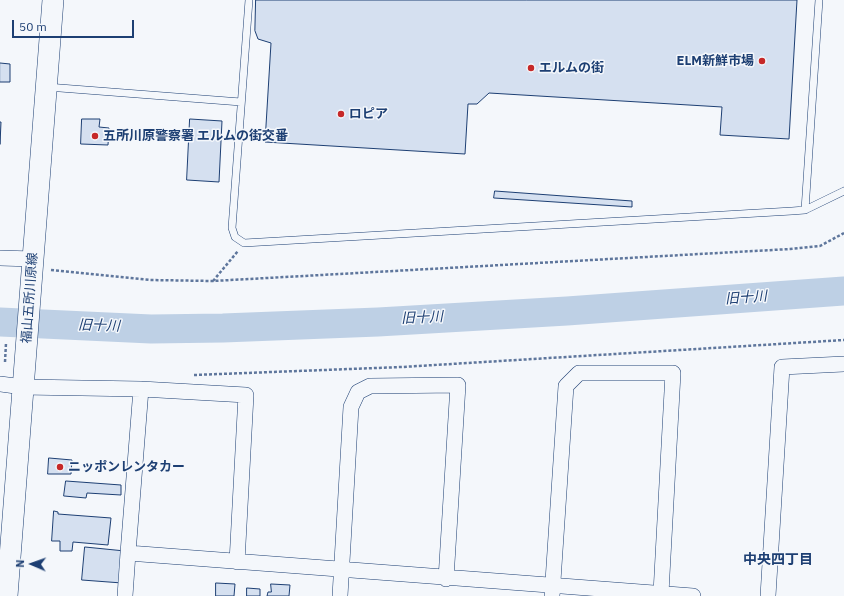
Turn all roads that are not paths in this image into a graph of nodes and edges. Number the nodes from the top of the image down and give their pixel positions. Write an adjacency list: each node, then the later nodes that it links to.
1 (53, 0): 4 (main road, 福山五所川原線)
2 (249, 0): 5 (lane)
3 (819, 0): 7 (lane)
4 (47, 87): 5 (lane); 9 (main road, 福山五所川原線)
5 (241, 102): 7 (lane)
6 (844, 191): 7 (lane)
7 (805, 210)
8 (0, 258): 9 (street)
9 (39, 267): 12 (main road, 福山五所川原線)
10 (844, 364): 25 (street)
11 (0, 384): 12 (street)
12 (23, 387): 13 (street); 14 (main road, 福山五所川原線)
13 (141, 389): 15 (street); 16 (street)
14 (5, 546): 21 (main road, 福山五所川原線)
15 (128, 553): 16 (street); 22 (street)
16 (237, 562): 17 (street)
17 (342, 569): 18 (street); 18 (street); 23 (street)
18 (446, 579): 19 (street)
19 (552, 591): 20 (street); 20 (street)
20 (661, 593): 24 (street)
21 (7, 596)
22 (125, 596)
23 (340, 596)
24 (693, 596)
25 (768, 596)

